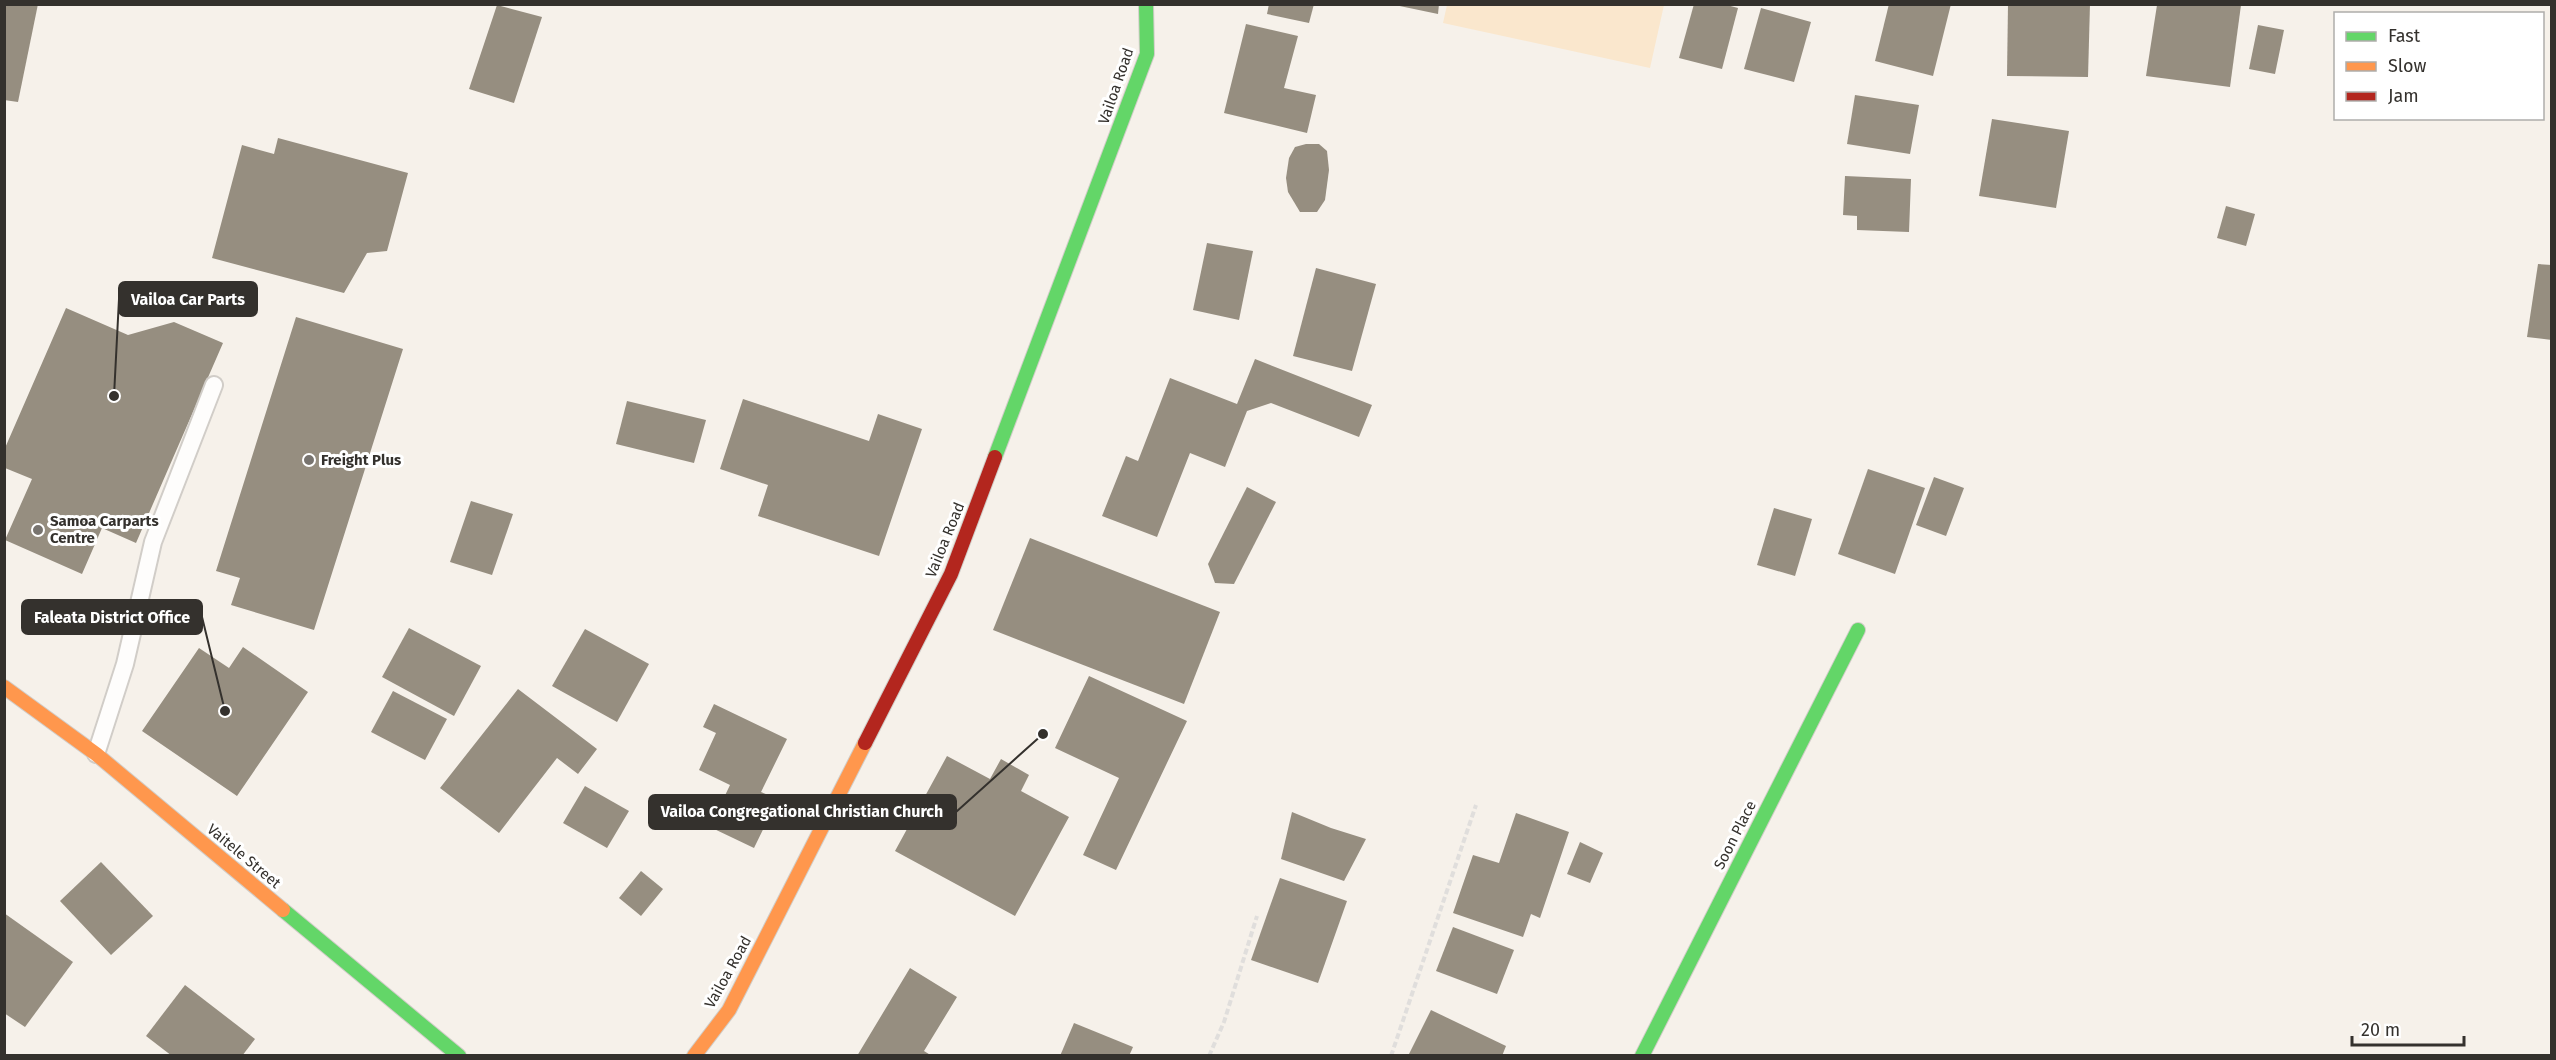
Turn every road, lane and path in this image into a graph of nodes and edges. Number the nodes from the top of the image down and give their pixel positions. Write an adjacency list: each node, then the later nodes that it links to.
1 (1146, 4): 9 (main road, Vailoa Road)
2 (214, 385): 5 (lane)
3 (1858, 630): 12 (main road, Soon Place)
4 (4, 687): 5 (main road, Vaitele Street)
5 (96, 754): 8 (main road, Vaitele Street)
6 (1476, 805): 11 (path)
7 (1257, 916): 10 (path)
8 (459, 1056)
9 (694, 1056)
10 (1209, 1056)
11 (1391, 1056)
12 (1642, 1056)

